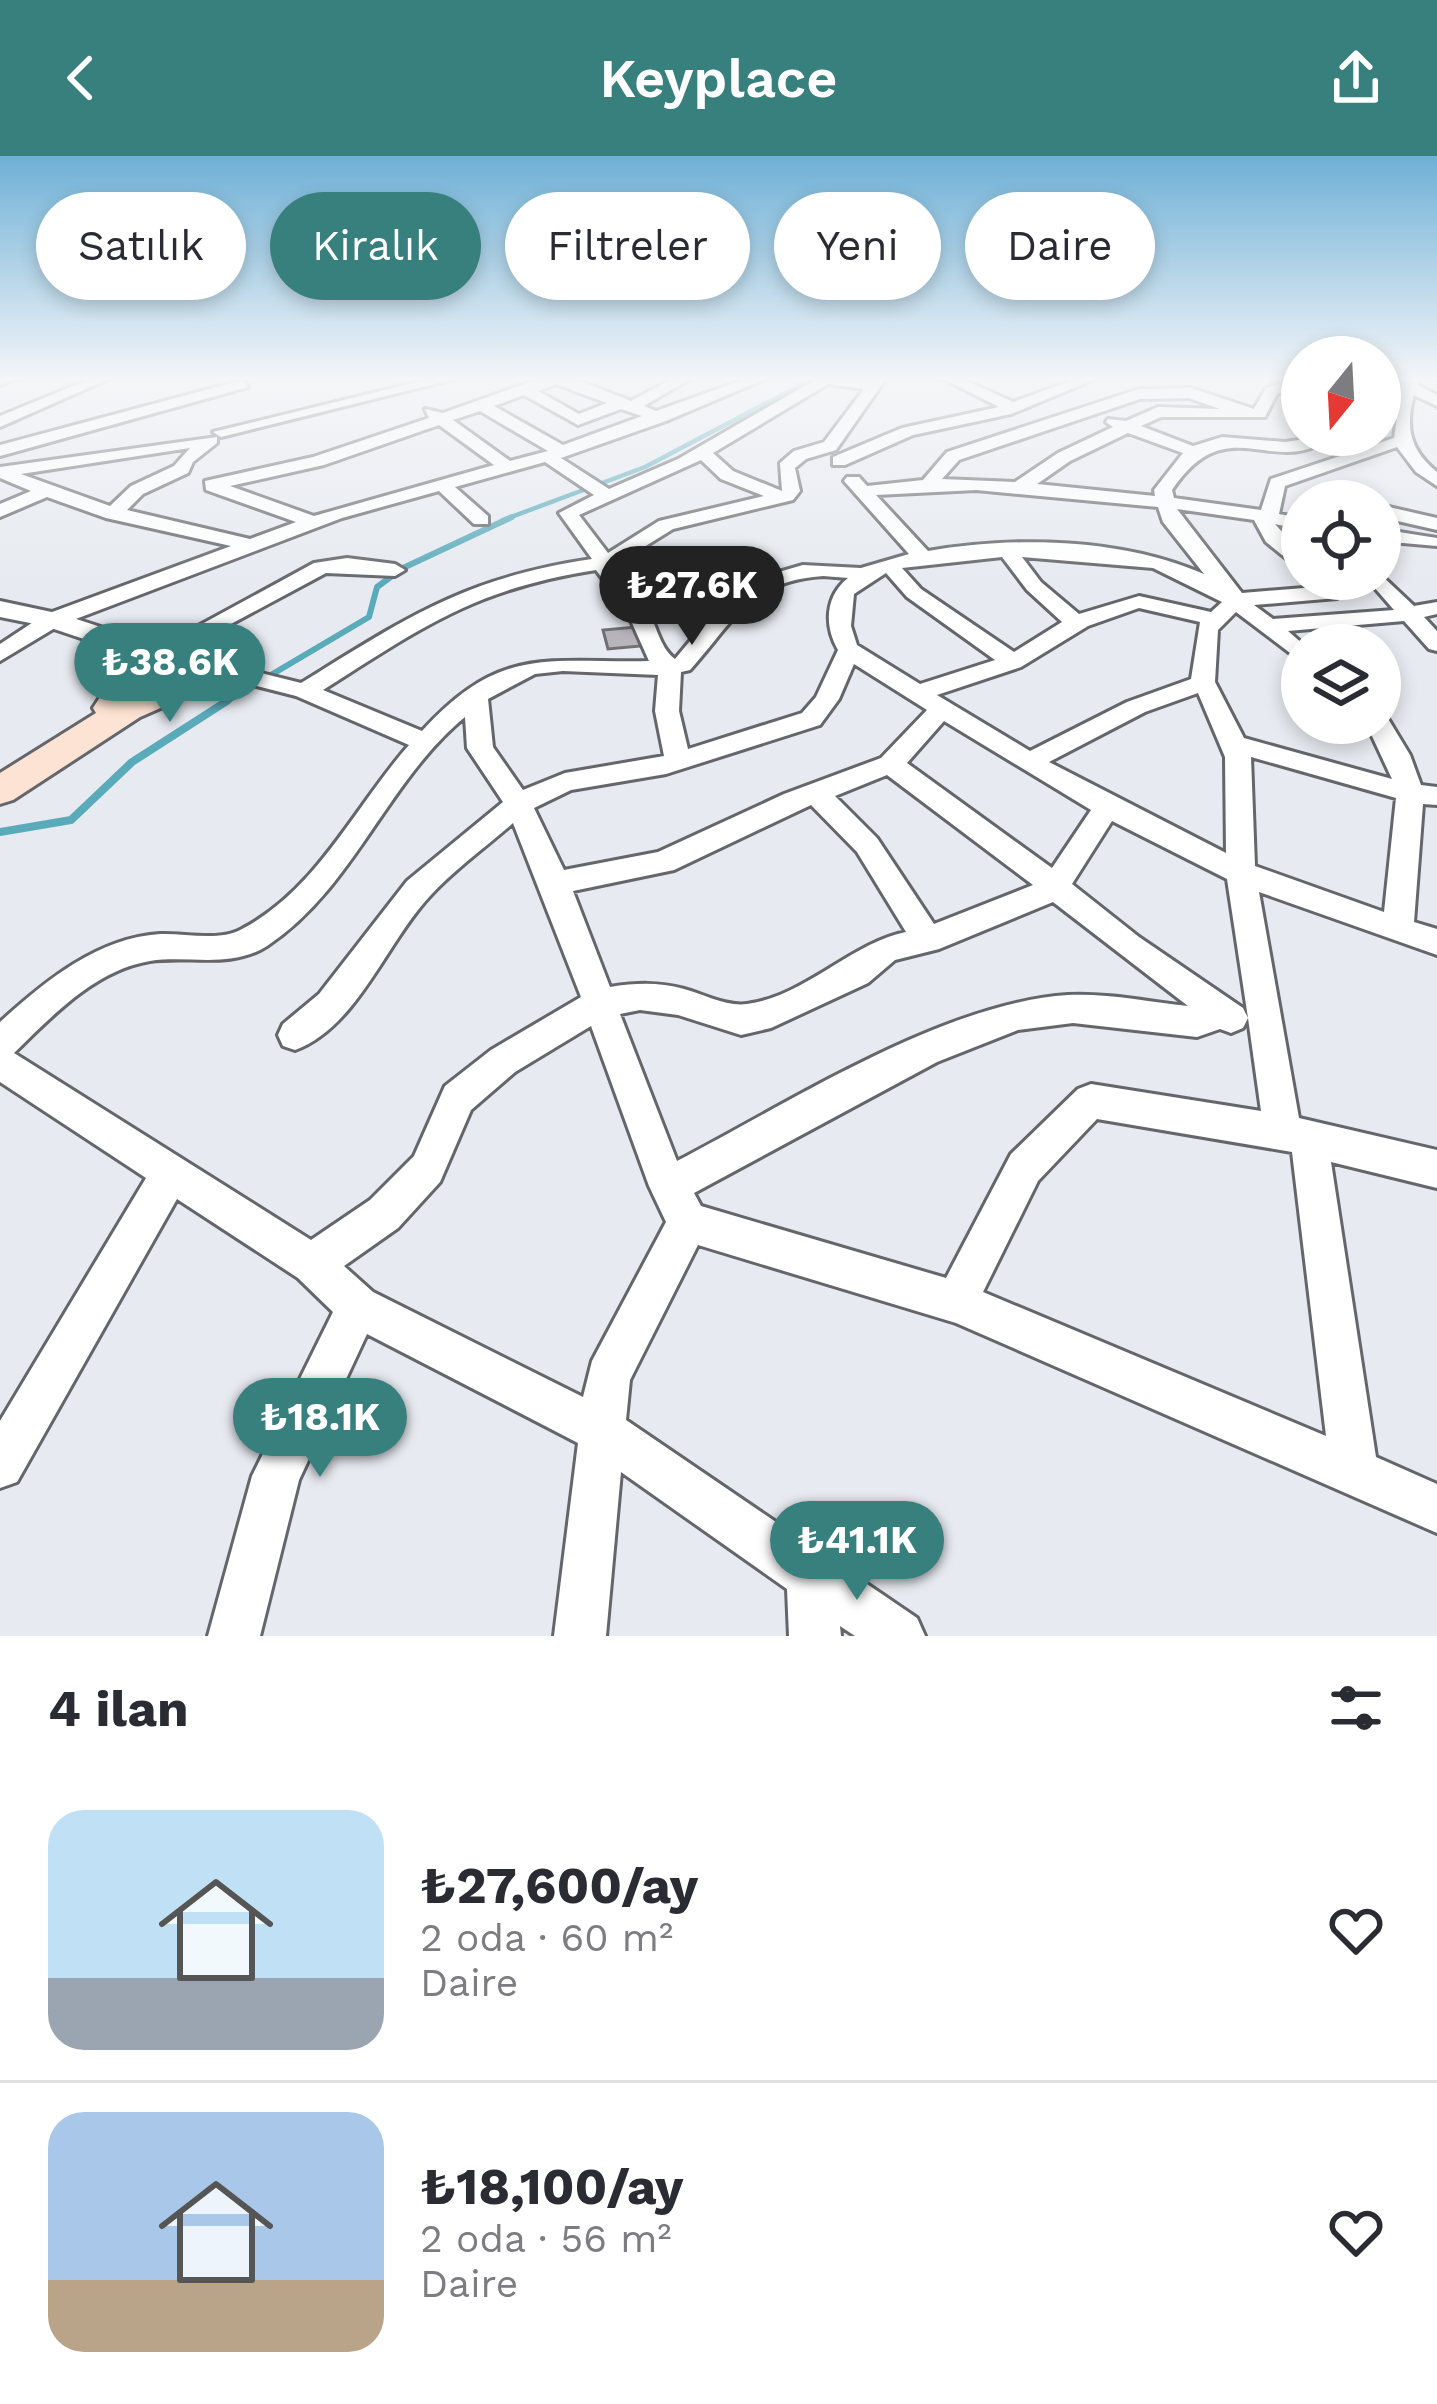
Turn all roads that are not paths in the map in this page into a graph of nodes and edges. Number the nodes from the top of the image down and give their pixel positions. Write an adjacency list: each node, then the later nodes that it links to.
1 (156, 446): 24 (street)
2 (203, 446): 23 (street)
3 (360, 446): 28 (street)
4 (479, 446): 22 (street)
5 (543, 446): 18 (street)
6 (578, 446): 18 (street)
7 (710, 446): 15 (street)
8 (838, 446): 17 (street)
9 (857, 446): 17 (street)
10 (982, 446): 27 (street)
11 (1086, 446): 29 (street)
12 (1179, 446): 16 (street)
13 (1211, 446): 16 (street)
14 (1407, 446): 20 (street)
15 (702, 451): 30 (street); 33 (street)
16 (1192, 451): 34 (street)
17 (834, 453): 32 (street); 33 (street)
18 (555, 454): 22 (street); 30 (street)
19 (1344, 456): 35 (street)
20 (1417, 464): 21 (street); 25 (street)
21 (1437, 466)
22 (509, 468): 26 (street)
23 (182, 469): 28 (street); 38 (street)
24 (0, 472): 31 (street)
25 (1437, 482)
26 (442, 484): 39 (street); 41 (street)
27 (928, 484): 29 (street); 32 (street)
28 (211, 485): 41 (street)
29 (1020, 488): 34 (street)
30 (599, 491): 48 (street)
31 (44, 492): 36 (street); 38 (street)
32 (860, 492): 47 (street)
33 (782, 497): 48 (street)
34 (1162, 502): 35 (street); 54 (street)
35 (1273, 507): 37 (street); 45 (street)
36 (0, 511)
37 (1281, 512)
38 (113, 514): 44 (street)
39 (481, 520)
40 (1401, 520): 42 (street)
41 (314, 522): 44 (street)
42 (1435, 535): 43 (street)
43 (1401, 536)
44 (258, 542): 51 (street); 60 (street)
45 (1281, 545)
46 (1008, 551): 47 (street); 54 (street); 61 (street)
47 (922, 556): 49 (street)
48 (605, 563): 69 (street); 72 (street)
49 (890, 566): 52 (street); 68 (street)
50 (395, 569): 51 (street)
51 (309, 572): 67 (street)
52 (863, 575): 65 (street); 69 (street)
53 (1281, 596): 54 (street)
54 (1236, 600): 59 (street); 62 (street)
55 (1396, 600): 58 (street)
56 (1437, 608): 58 (street)
57 (0, 609): 60 (street)
58 (1411, 615): 62 (street); 64 (street)
59 (1214, 619): 61 (street); 71 (street)
60 (52, 620): 66 (street); 67 (street)
61 (1076, 623): 68 (street)
62 (1269, 626): 63 (street)
63 (1281, 637)
64 (1437, 644)
65 (849, 650): 74 (street); 79 (street)
66 (0, 654)
67 (156, 655): 70 (street); 75 (main road)
68 (1012, 662): 74 (street)
69 (670, 668): 73 (street); 79 (street)
70 (223, 673): 72 (street); 75 (main road)
71 (1204, 682): 77 (street); 80 (street)
72 (304, 691): 76 (street)
73 (475, 694): 76 (street); 85 (street)
74 (930, 700): 80 (street); 81 (street)
75 (103, 719): 82 (main road)
76 (426, 742): 97 (street)
77 (1234, 744): 84 (street); 87 (street)
78 (1390, 744): 84 (street)
79 (678, 760): 85 (street)
80 (1031, 761): 86 (street)
81 (890, 764): 83 (street); 89 (street)
82 (0, 790)
83 (815, 792): 88 (street); 91 (street)
84 (1424, 795): 90 (street)
85 (518, 804): 88 (street); 95 (street)
86 (1109, 804): 87 (street); 89 (street)
87 (1241, 872): 90 (street); 96 (street)
88 (555, 883): 93 (street)
89 (1053, 889): 91 (street); 94 (street)
90 (1398, 928): 92 (street)
91 (928, 940): 93 (street)
92 (1437, 942)
93 (600, 1003): 102 (street); 103 (street)
94 (1224, 1013): 96 (street); 102 (street)
95 (295, 1035)
96 (1267, 1040): 99 (street)
97 (0, 1044)
98 (0, 1063): 101 (street)
99 (1296, 1135): 100 (street); 104 (street); 108 (street)
100 (1437, 1169)
101 (171, 1172): 103 (street); 107 (street)
102 (678, 1204): 104 (street); 106 (street)
103 (312, 1264): 105 (street)
104 (957, 1302): 108 (street)
105 (358, 1307): 106 (street); 111 (street)
106 (602, 1430): 110 (street); 112 (street)
107 (0, 1465)
108 (1354, 1469): 109 (street)
109 (1437, 1510)
110 (812, 1575): 113 (street); 114 (street)
111 (234, 1636)
112 (580, 1636)
113 (815, 1636)
114 (899, 1636)

